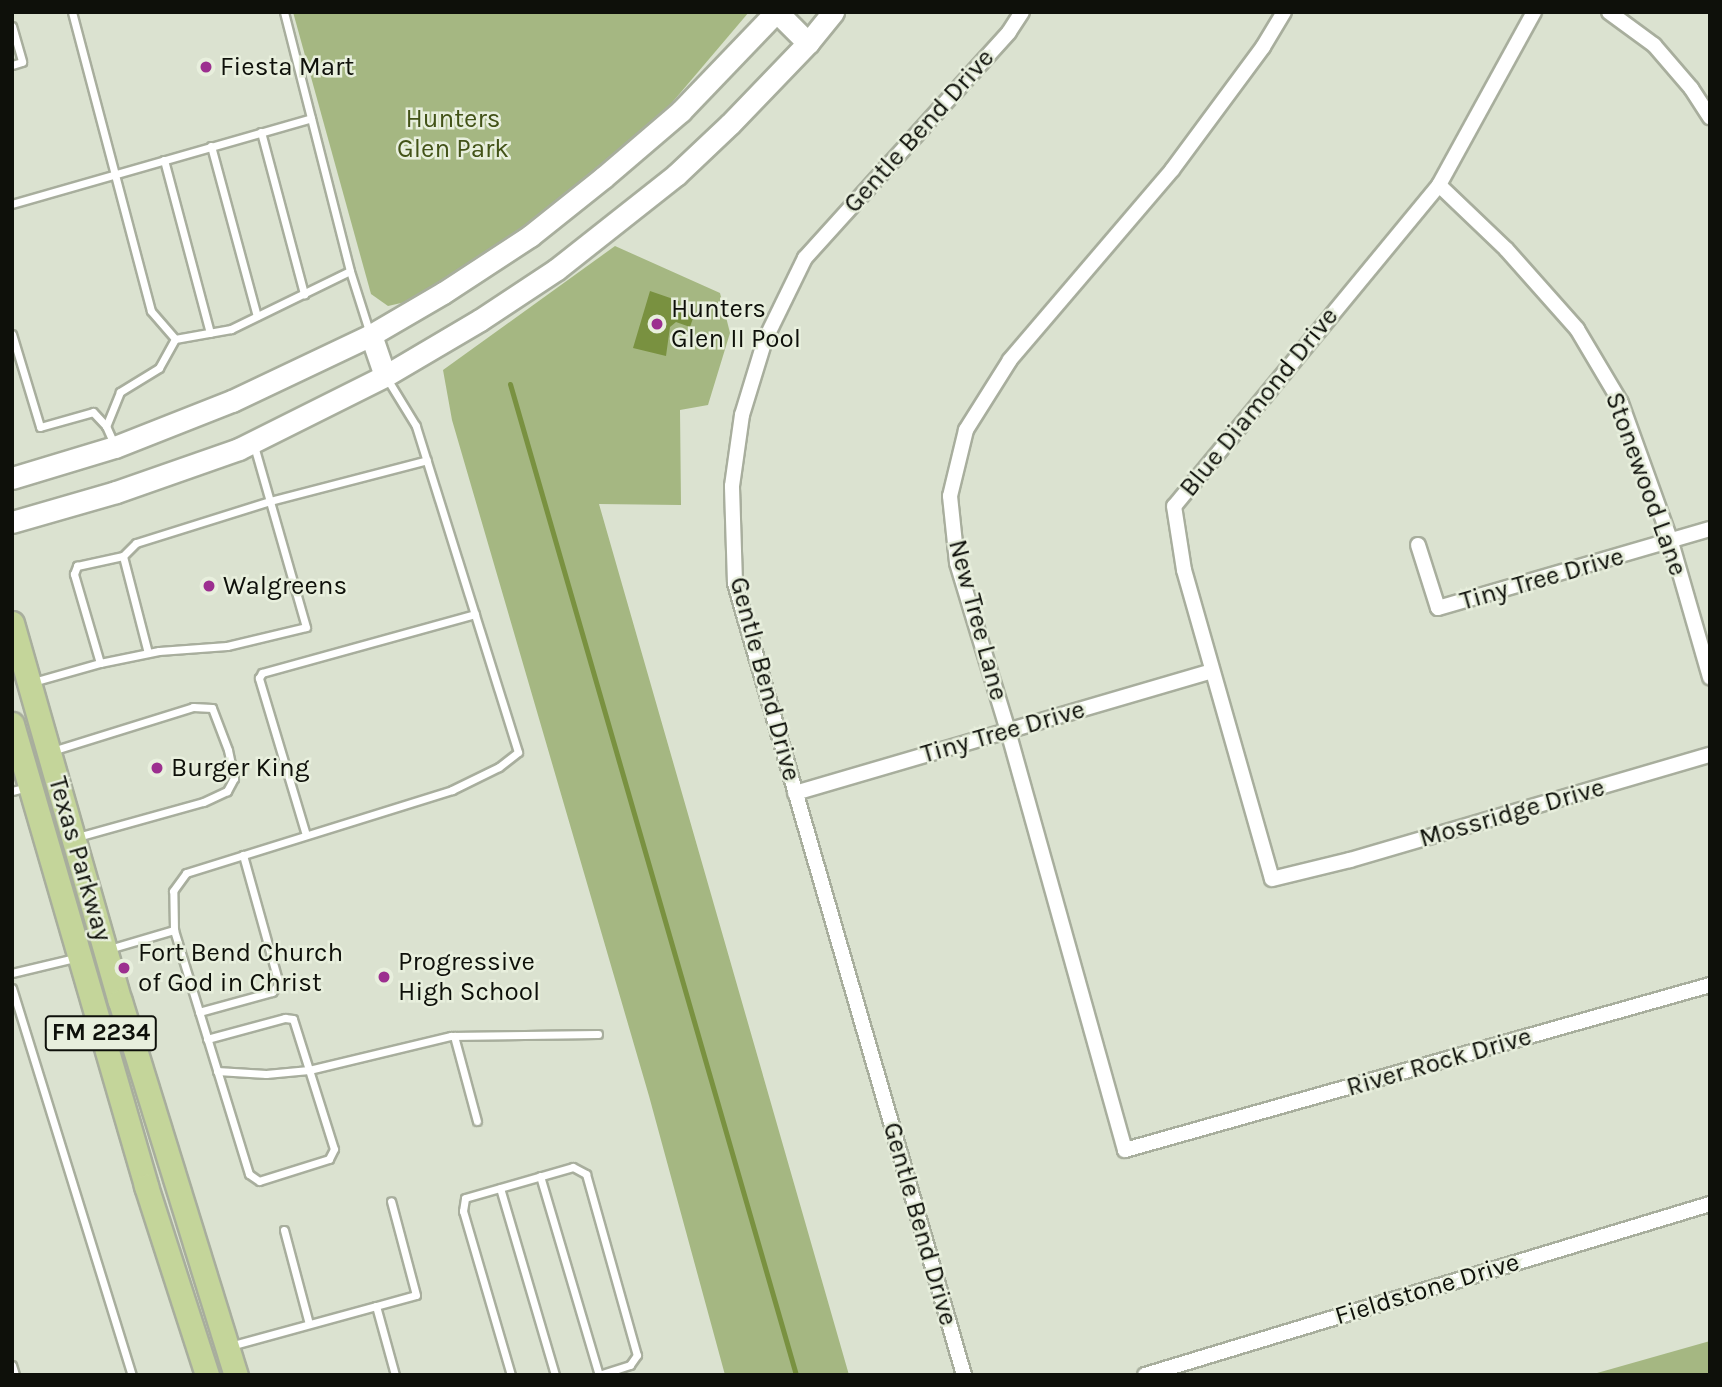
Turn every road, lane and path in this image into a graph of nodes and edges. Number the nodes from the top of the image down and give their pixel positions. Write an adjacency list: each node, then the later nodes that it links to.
1 (72, 12): 17 (lane)
2 (284, 12): 13 (lane)
3 (777, 12): 10 (main road); 25 (main road)
4 (833, 12): 10 (main road)
5 (1022, 12): 51 (street, Gentle Bend Drive)
6 (1284, 12): 47 (street, New Tree Lane)
7 (1534, 12): 18 (street, Blue Diamond Drive)
8 (1609, 12): 12 (street)
9 (12, 26): 11 (lane)
10 (808, 43): 27 (main road)
11 (12, 65)
12 (1710, 117)
13 (311, 118): 14 (lane); 20 (lane)
14 (261, 132): 15 (lane); 21 (lane)
15 (211, 146): 16 (lane); 22 (lane)
16 (164, 160): 17 (lane); 23 (lane)
17 (114, 174): 19 (lane); 26 (lane)
18 (1439, 185): 36 (street, Stonewood Lane); 43 (street, Blue Diamond Drive)
19 (12, 204)
20 (350, 271): 21 (lane); 25 (lane)
21 (304, 294): 22 (lane)
22 (257, 316): 23 (lane)
23 (210, 333): 26 (lane)
24 (12, 334): 28 (lane)
25 (371, 335): 27 (main road); 30 (main road)
26 (175, 339): 28 (lane)
27 (386, 376): 29 (main road); 31 (lane)
28 (107, 426): 30 (lane)
29 (253, 442): 33 (lane); 34 (main road)
30 (115, 447): 32 (main road)
31 (427, 460): 33 (lane); 39 (lane)
32 (12, 478)
33 (270, 501): 38 (lane); 41 (lane)
34 (12, 522)
35 (1710, 529): 36 (street, Tiny Tree Drive)
36 (1671, 542): 37 (street, Tiny Tree Drive); 44 (street, Stonewood Lane)
37 (1418, 545)
38 (123, 556): 41 (lane); 42 (lane)
39 (475, 614): 52 (lane); 52 (lane)
40 (12, 623): 45 (main road, Texas Parkway / FM 2234)
41 (148, 653): 42 (lane)
42 (100, 663): 45 (lane)
43 (1211, 671): 47 (street, Tiny Tree Drive); 55 (street, Blue Diamond Drive)
44 (1710, 677)
45 (29, 684): 48 (main road, Texas Parkway / FM 2234)
46 (12, 724): 50 (main road, Texas Parkway / FM 2234)
47 (1008, 731): 51 (street, Tiny Tree Drive); 70 (street, New Tree Lane)
48 (50, 752): 53 (main road, Texas Parkway / FM 2234); 53 (lane)
49 (1710, 755): 55 (street, Mossridge Drive)
50 (21, 789): 58 (main road, Texas Parkway / FM 2234)
51 (795, 793): 88 (street, Gentle Bend Drive)
52 (306, 835): 54 (lane)
53 (74, 838): 57 (main road, Texas Parkway / FM 2234)
54 (243, 855): 56 (lane); 63 (lane)
55 (1314, 869)
56 (174, 930): 57 (lane); 63 (lane)
57 (105, 950): 62 (main road, Texas Parkway / FM 2234)
58 (79, 958): 59 (lane); 62 (main road); 82 (main road, Texas Parkway / FM 2234)
59 (12, 973)
60 (1710, 985): 70 (street, River Rock Drive)
61 (12, 988): 81 (lane)
62 (120, 1001): 78 (main road, Texas Parkway / FM 2234)
63 (199, 1012): 66 (lane)
64 (598, 1034): 65 (lane)
65 (454, 1036): 67 (lane); 69 (lane)
66 (207, 1039): 67 (lane); 68 (lane)
67 (310, 1070): 68 (lane); 68 (lane)
68 (217, 1071)
69 (477, 1121)
70 (1168, 1138)
71 (540, 1177): 72 (lane); 87 (lane); 87 (lane)
72 (500, 1188): 85 (lane); 86 (lane)
73 (391, 1201): 76 (lane)
74 (1710, 1204): 89 (street, Fieldstone Drive)
75 (284, 1230): 77 (lane)
76 (376, 1306): 77 (lane); 84 (lane)
77 (309, 1324): 78 (lane)
78 (226, 1347): 83 (main road, Texas Parkway / FM 2234)
79 (12, 1365): 80 (lane)
80 (15, 1375)
81 (132, 1375)
82 (207, 1375)
83 (236, 1375)
84 (395, 1375)
85 (511, 1375)
86 (555, 1375)
87 (599, 1375)
88 (964, 1375)
89 (1145, 1375)

